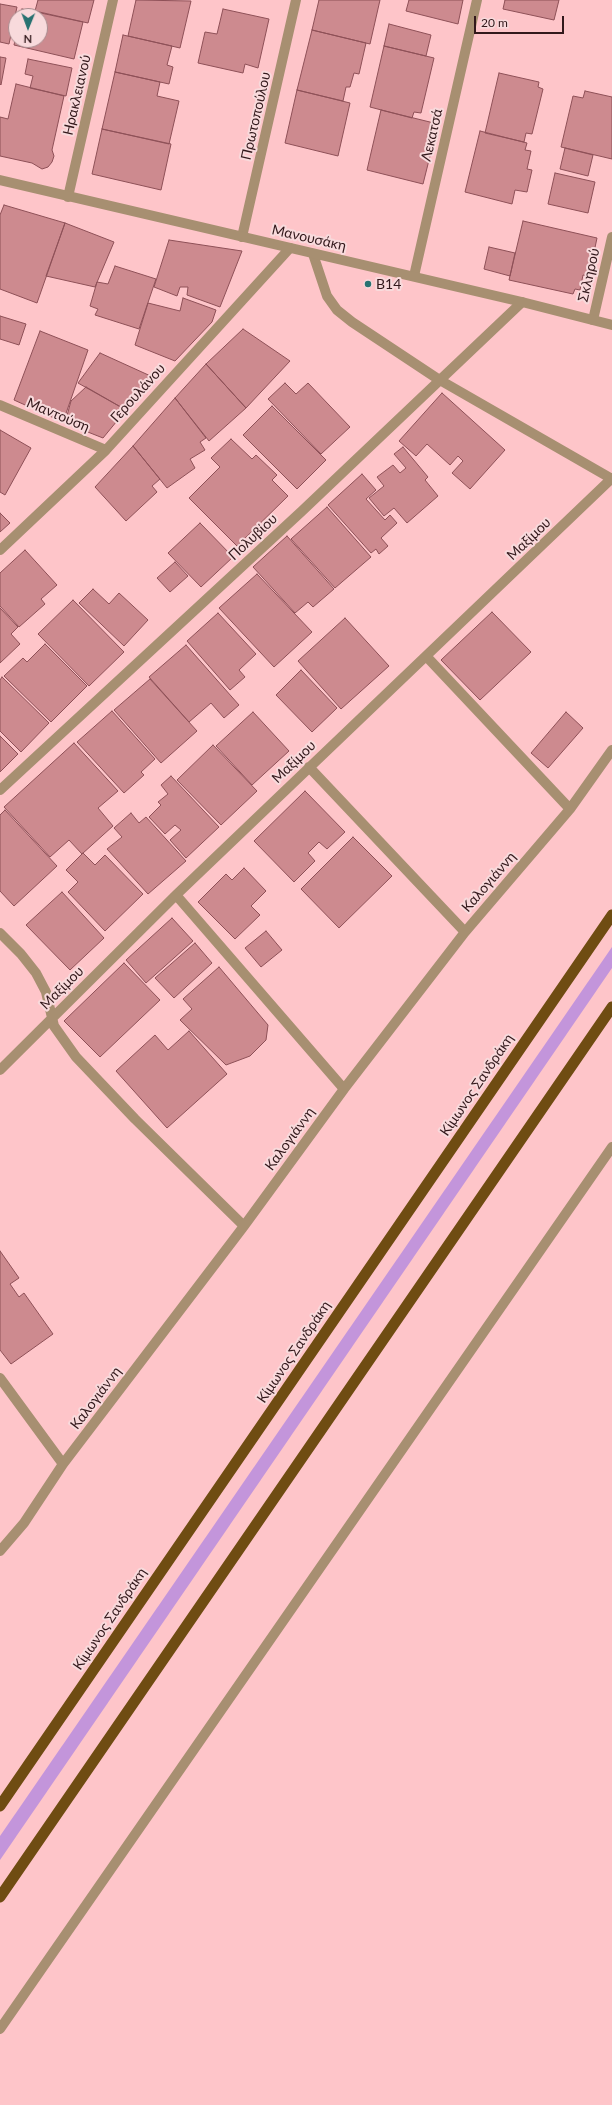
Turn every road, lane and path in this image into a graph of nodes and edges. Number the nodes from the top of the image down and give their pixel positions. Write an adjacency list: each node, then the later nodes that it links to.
1 (113, 0): 5 (street, Ηρακλειανού)
2 (296, 0): 6 (street, Πρωτοπούλου)
3 (477, 0): 10 (street, Λεκατσά)
4 (0, 180): 5 (street, Μανουσάκη)
5 (68, 197): 6 (street, Μανουσάκη)
6 (242, 237): 8 (street, Μανουσάκη)
7 (612, 237): 12 (street, Σκληρού)
8 (290, 248): 9 (street, Μανουσάκη); 16 (street, Γερουλάνου)
9 (313, 254): 10 (street, Μανουσάκη); 14 (street)
10 (414, 276): 11 (street, Μανουσάκη)
11 (522, 302): 12 (street, Μανουσάκη); 14 (street, Πολυβίου)
12 (593, 320): 13 (street, Μανουσάκη)
13 (612, 325)
14 (438, 379): 17 (street); 22 (street, Πολυβίου)
15 (0, 405): 16 (street, Μαντούση)
16 (106, 450): 18 (street, Γερουλάνου)
17 (612, 479): 19 (street, Μαξίμου)
18 (0, 550)
19 (426, 656): 21 (street, Μαξίμου); 23 (street)
20 (612, 750): 23 (street, Καλογιάννη)
21 (309, 767): 24 (street, Μαξίμου); 26 (street)
22 (0, 790)
23 (570, 809): 26 (street, Καλογιάννη)
24 (176, 895): 29 (street, Μαξίμου); 31 (street)
25 (612, 915): 37 (highway, Κίμωνος Σανδράκη)
26 (465, 932): 31 (street, Καλογιάννη)
27 (0, 933): 29 (street)
28 (612, 1007): 38 (highway)
29 (51, 1019): 30 (street, Μαξίμου); 33 (street)
30 (0, 1070)
31 (344, 1089): 33 (street, Καλογιάννη)
32 (612, 1147): 39 (street)
33 (244, 1226): 35 (street, Καλογιάννη)
34 (0, 1378): 35 (street)
35 (62, 1464): 36 (street, Καλογιάννη)
36 (0, 1550)
37 (0, 1806)
38 (0, 1897)
39 (0, 2029)

